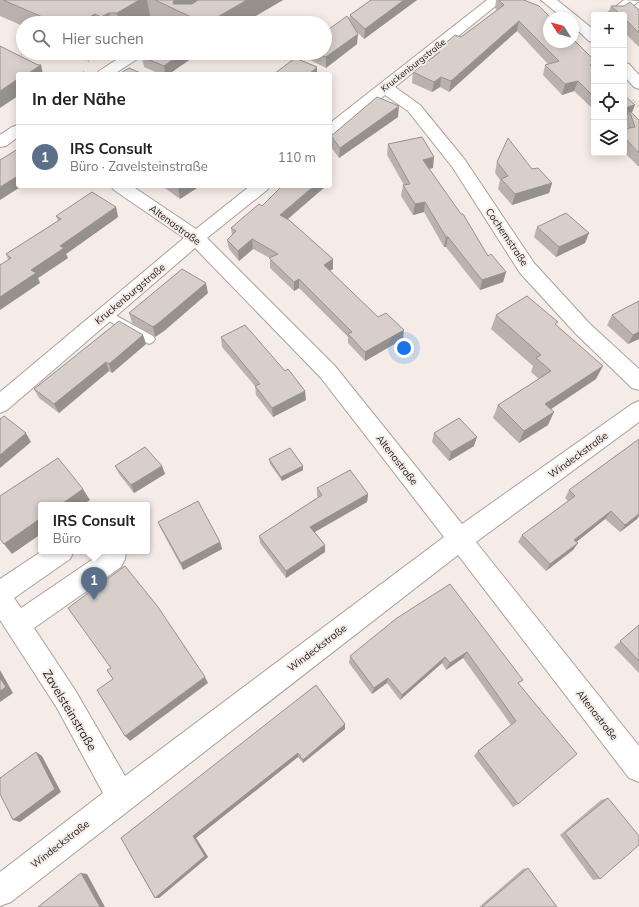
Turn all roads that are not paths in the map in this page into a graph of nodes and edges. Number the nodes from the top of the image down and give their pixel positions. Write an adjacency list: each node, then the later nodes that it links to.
1 (496, 0): 11 (street, Kruckenburgstraße)
2 (548, 0): 5 (street)
3 (633, 0): 4 (street)
4 (616, 12)
5 (580, 21): 6 (street)
6 (591, 34)
7 (126, 60): 9 (street)
8 (627, 70): 10 (street)
9 (107, 72)
10 (639, 84)
11 (384, 87): 12 (street, Kruckenburgstraße); 20 (street, Cochemstraße)
12 (332, 129)
13 (16, 131): 14 (street)
14 (0, 142)
15 (123, 188): 17 (street, Altenastraße)
16 (258, 188): 17 (street, Kruckenburgstraße)
17 (196, 238): 18 (street, Kruckenburgstraße); 23 (street, Altenastraße)
18 (106, 314): 19 (lane); 21 (street, Kruckenburgstraße)
19 (149, 339)
20 (639, 382)
21 (0, 404)
22 (639, 410): 23 (street, Windeckstraße)
23 (460, 540): 29 (street, Altenastraße); 30 (street, Windeckstraße)
24 (58, 554): 26 (street)
25 (114, 554): 28 (street)
26 (0, 593)
27 (0, 598): 28 (street, Zavelsteinstraße)
28 (17, 625): 30 (street, Zavelsteinstraße)
29 (639, 768)
30 (121, 797): 31 (street, Windeckstraße)
31 (0, 891)

